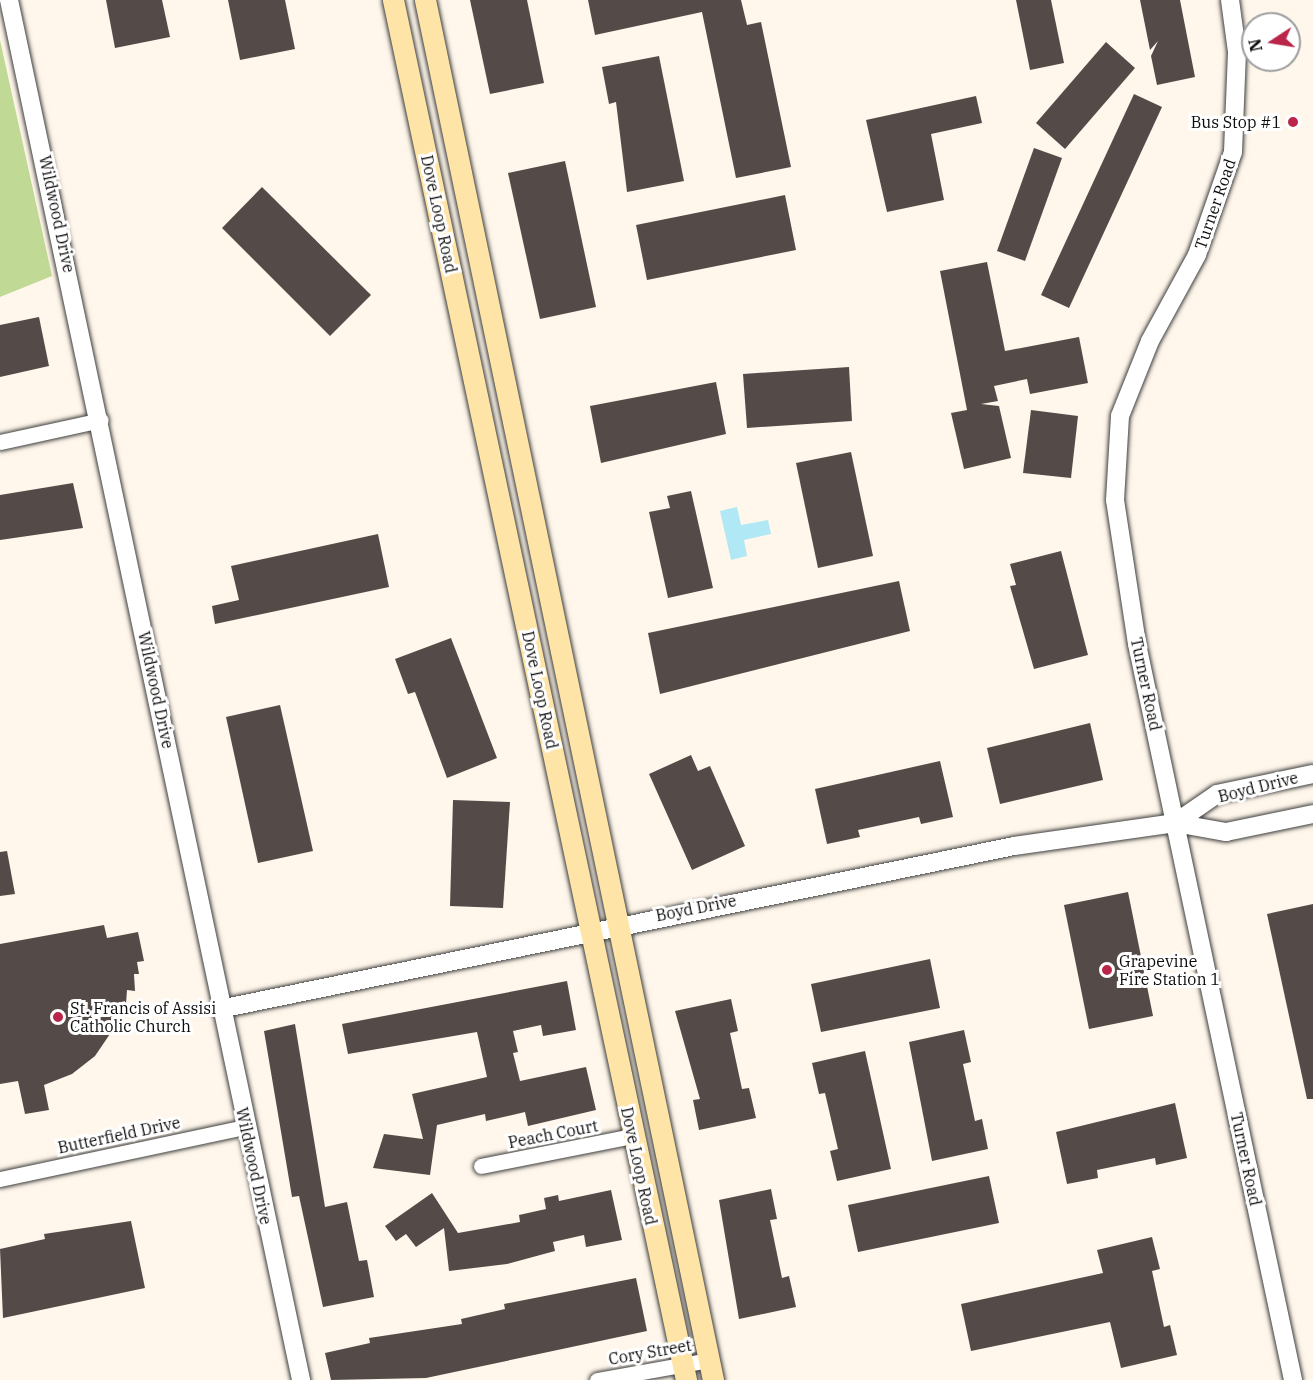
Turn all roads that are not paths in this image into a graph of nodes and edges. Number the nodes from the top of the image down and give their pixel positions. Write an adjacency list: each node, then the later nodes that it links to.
1 (9, 0): 7 (street, Wildwood Drive)
2 (393, 0): 6 (main road, Dove Loop Road)
3 (425, 0): 5 (main road, Dove Loop Road)
4 (1230, 0): 13 (street, Turner Road)
5 (457, 149): 6 (main road); 9 (main road, Dove Loop Road)
6 (426, 153): 10 (main road, Dove Loop Road)
7 (101, 420): 8 (street); 16 (street, Wildwood Drive)
8 (0, 442)
9 (543, 577): 10 (main road); 14 (main road, Dove Loop Road)
10 (517, 582): 15 (main road, Dove Loop Road)
11 (1313, 774): 13 (street, Boyd Drive)
12 (1313, 814): 13 (street, Boyd Drive)
13 (1175, 823): 14 (street, Boyd Drive); 25 (street, Turner Road)
14 (617, 924): 15 (street, Boyd Drive); 21 (main road, Dove Loop Road)
15 (590, 930): 16 (street, Boyd Drive); 18 (main road, Dove Loop Road)
16 (220, 1009): 17 (street, Wildwood Drive)
17 (245, 1127): 20 (street, Butterfield Drive); 23 (street, Wildwood Drive)
18 (633, 1136): 19 (street, Peach Court); 22 (main road, Dove Loop Road)
19 (481, 1167)
20 (0, 1179)
21 (711, 1370): 22 (street, Cory Street)
22 (684, 1372): 24 (street, Cory Street)
23 (301, 1380)
24 (597, 1380)
25 (1293, 1380)

